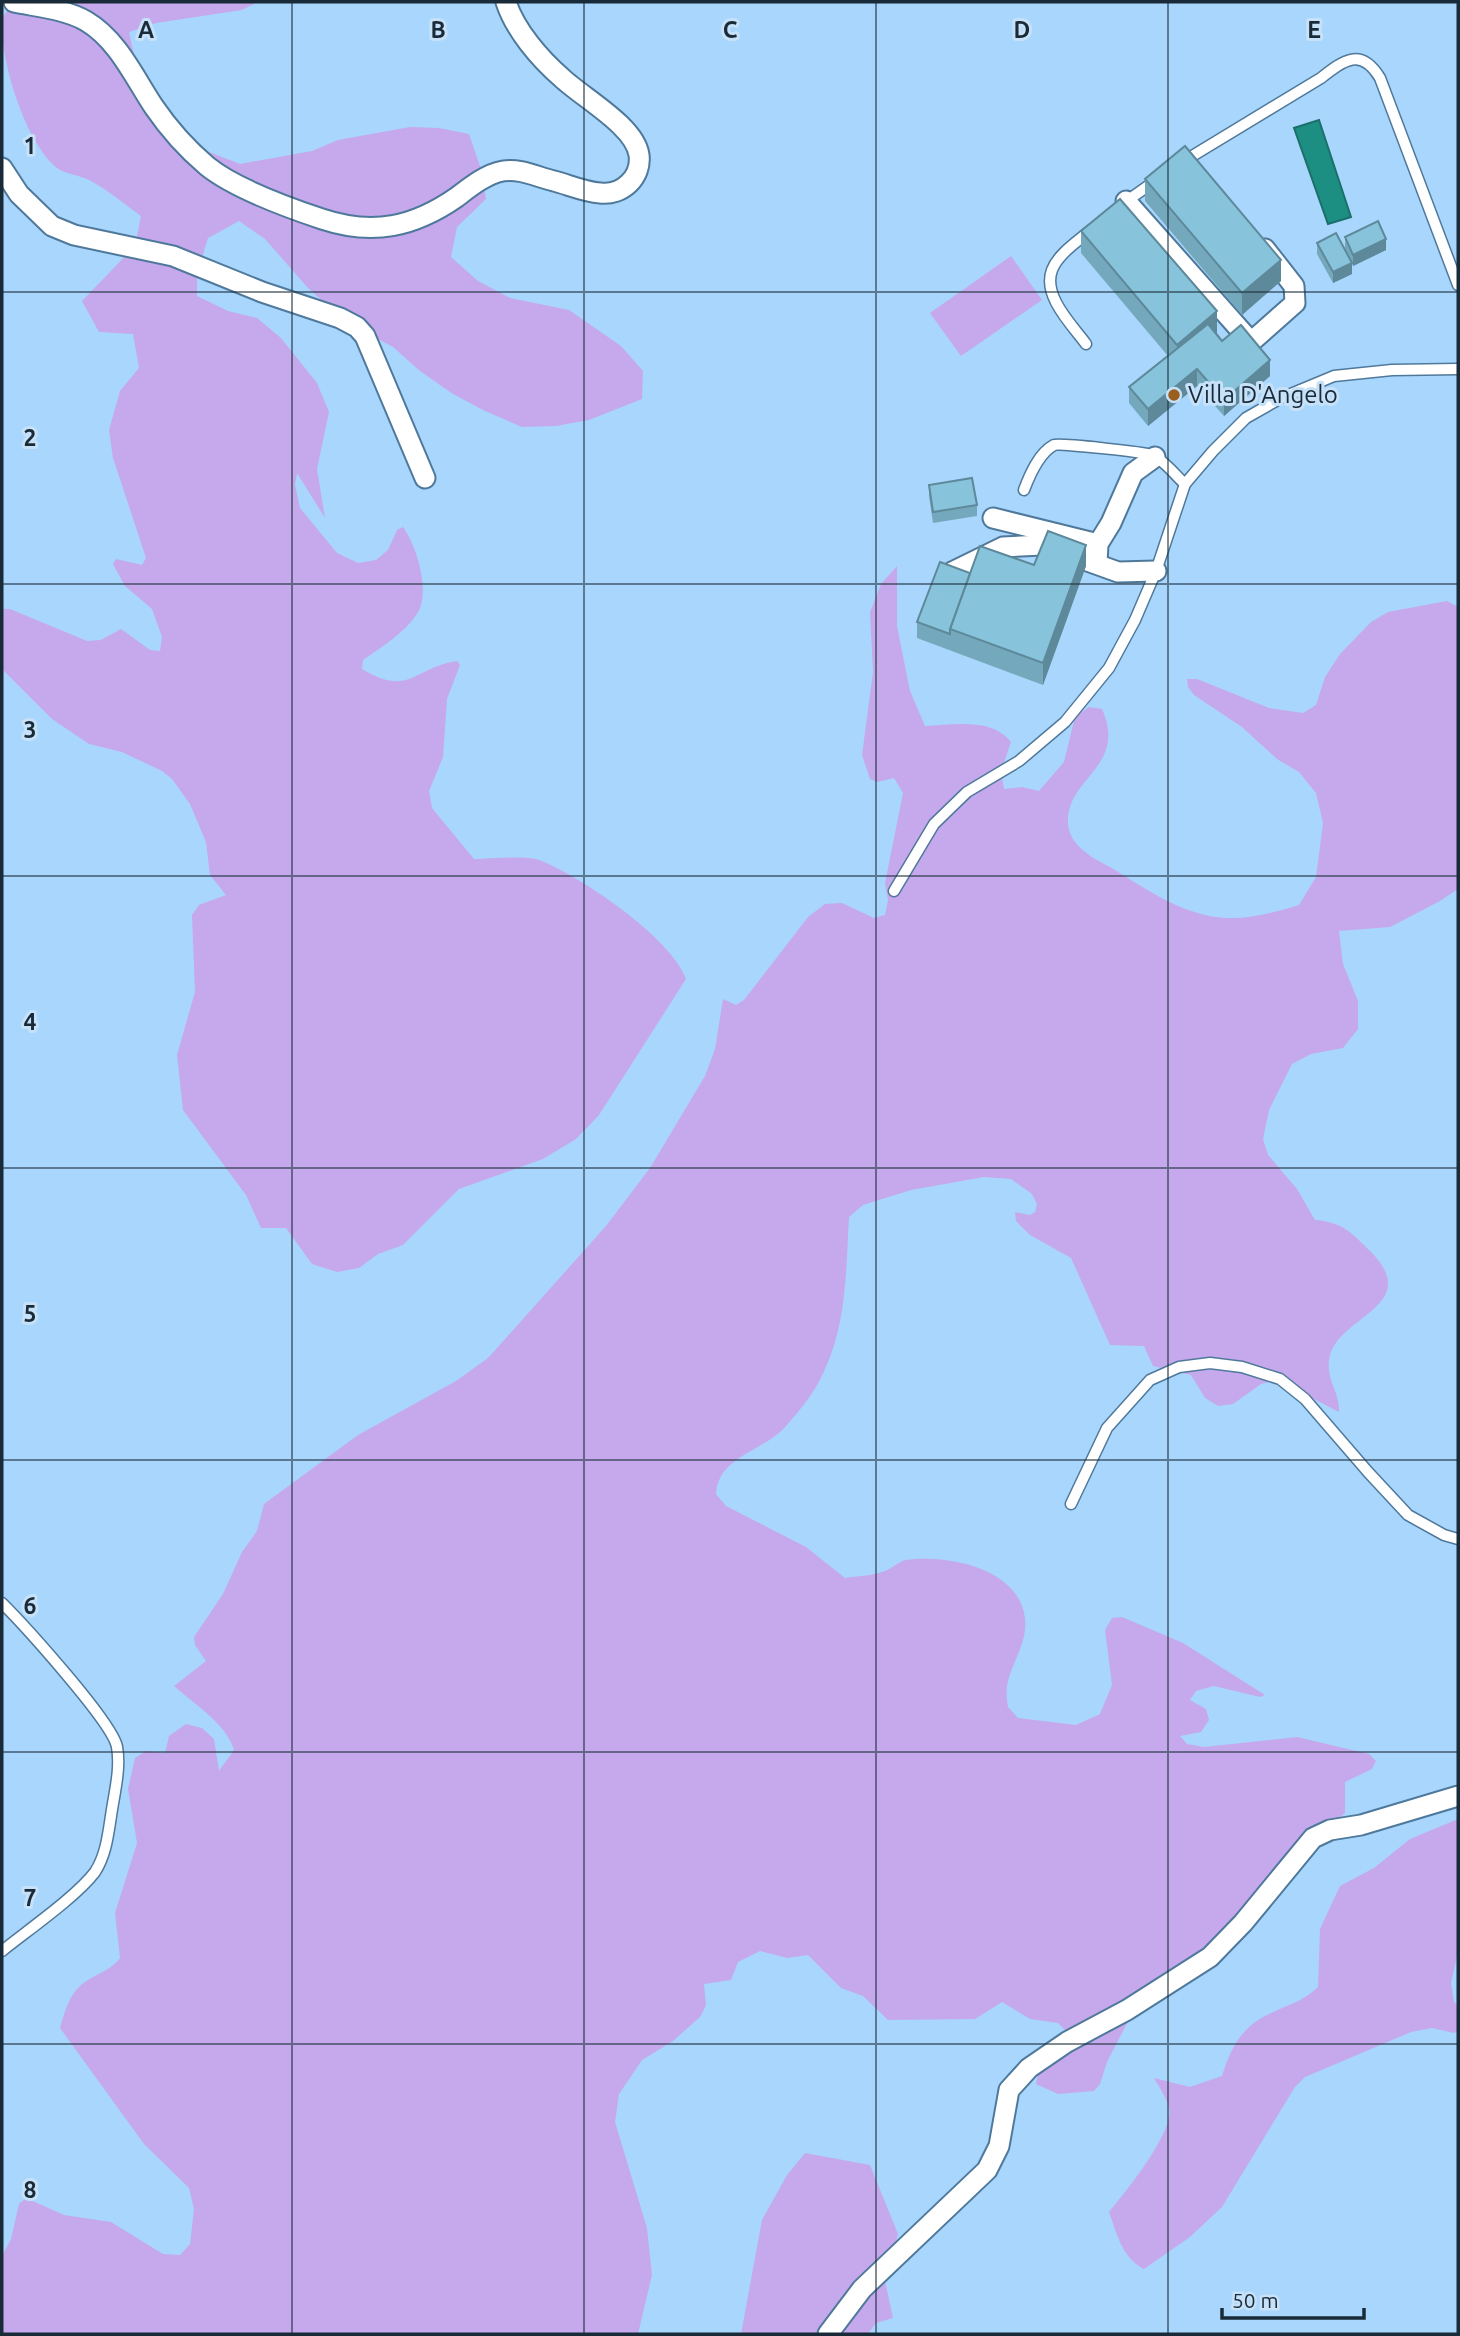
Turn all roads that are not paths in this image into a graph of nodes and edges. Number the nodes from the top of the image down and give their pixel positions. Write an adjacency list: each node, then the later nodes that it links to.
1 (14, 2): 2 (street)
2 (506, 2)
3 (2, 168): 13 (street)
4 (1170, 171): 9 (lane)
5 (1159, 178): 6 (lane)
6 (1121, 205): 8 (street)
7 (1096, 226): 10 (lane)
8 (1252, 232)
9 (1458, 285)
10 (1086, 344)
11 (1458, 369): 14 (lane)
12 (1155, 457): 14 (lane); 15 (lane); 17 (street)
13 (425, 478)
14 (1185, 484): 19 (lane)
15 (1024, 490)
16 (993, 518): 17 (street)
17 (1097, 554): 18 (street); 19 (street)
18 (952, 572)
19 (1156, 572): 20 (lane)
20 (894, 891)
21 (1072, 1504): 22 (lane)
22 (1458, 1539)
23 (2, 1603): 25 (lane)
24 (1458, 1796): 26 (street)
25 (2, 1951)
26 (828, 2334)

